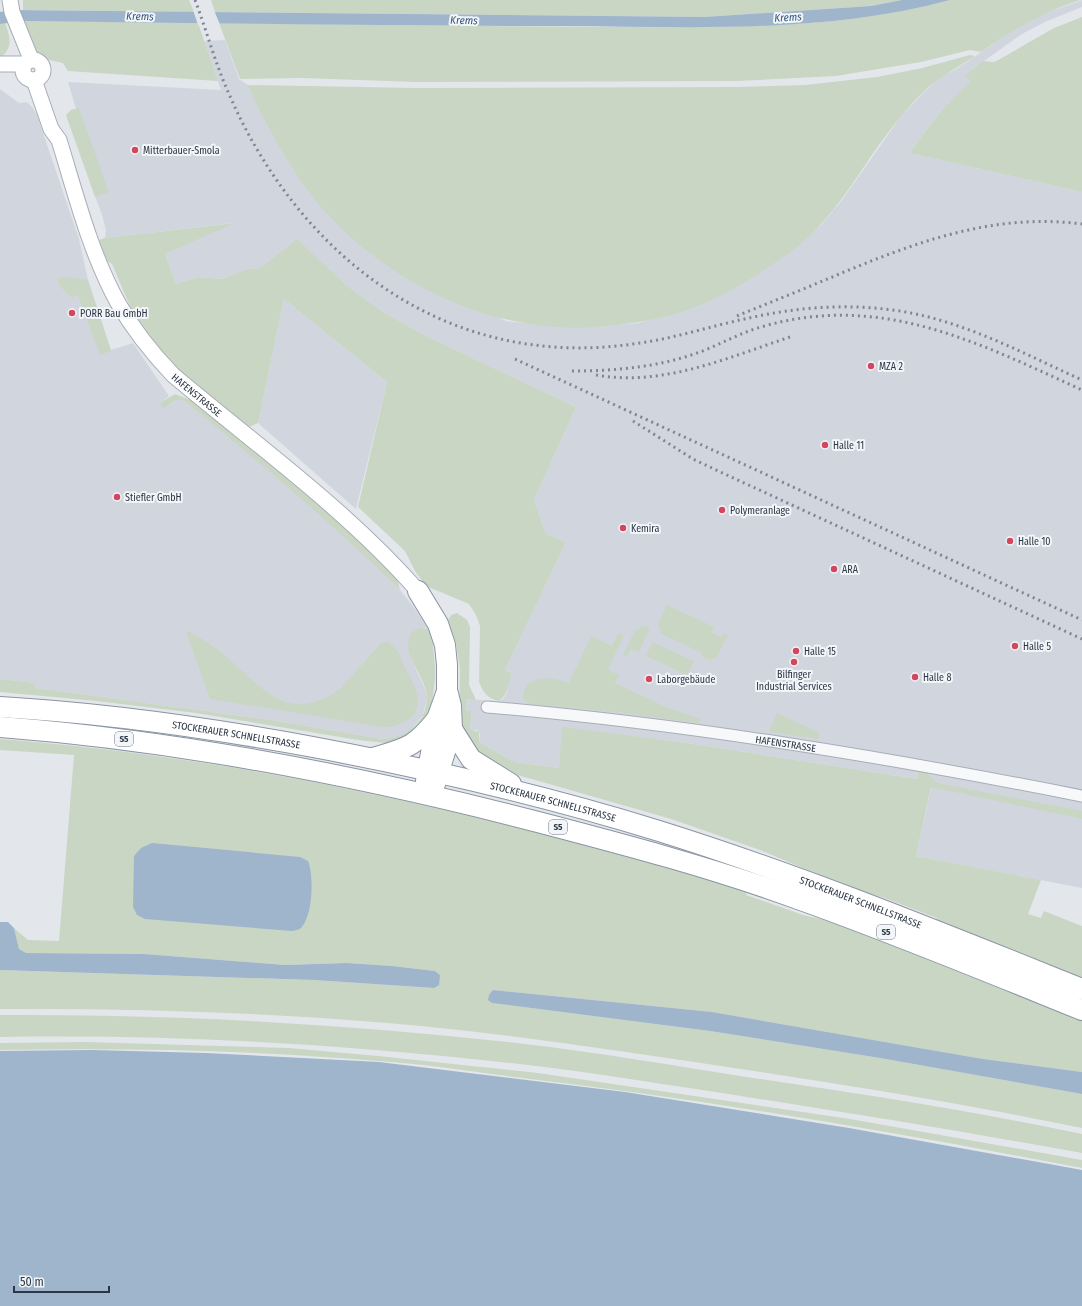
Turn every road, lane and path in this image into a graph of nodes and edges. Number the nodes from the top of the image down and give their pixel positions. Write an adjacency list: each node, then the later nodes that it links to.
1 (2, 0): 2 (street, HAFENSTRASSE)
2 (13, 4): 4 (street, HAFENSTRASSE)
3 (0, 64): 4 (street)
4 (31, 68): 5 (street); 6 (street, HAFENSTRASSE)
5 (0, 74)
6 (418, 591): 9 (highway)
7 (2, 707): 11 (highway, STOCKERAUER SCHNELLSTRASSE / S5)
8 (487, 707): 15 (street, HAFENSTRASSE)
9 (445, 724): 11 (highway); 12 (highway); 14 (highway)
10 (0, 727): 13 (highway, STOCKERAUER SCHNELLSTRASSE / S5)
11 (372, 758): 12 (highway, STOCKERAUER SCHNELLSTRASSE / S5)
12 (433, 771): 13 (highway); 14 (highway, STOCKERAUER SCHNELLSTRASSE / S5)
13 (428, 794): 17 (highway, STOCKERAUER SCHNELLSTRASSE / S5)
14 (526, 794): 16 (highway, STOCKERAUER SCHNELLSTRASSE / S5)
15 (1082, 796)
16 (1082, 989)
17 (1082, 1010)

